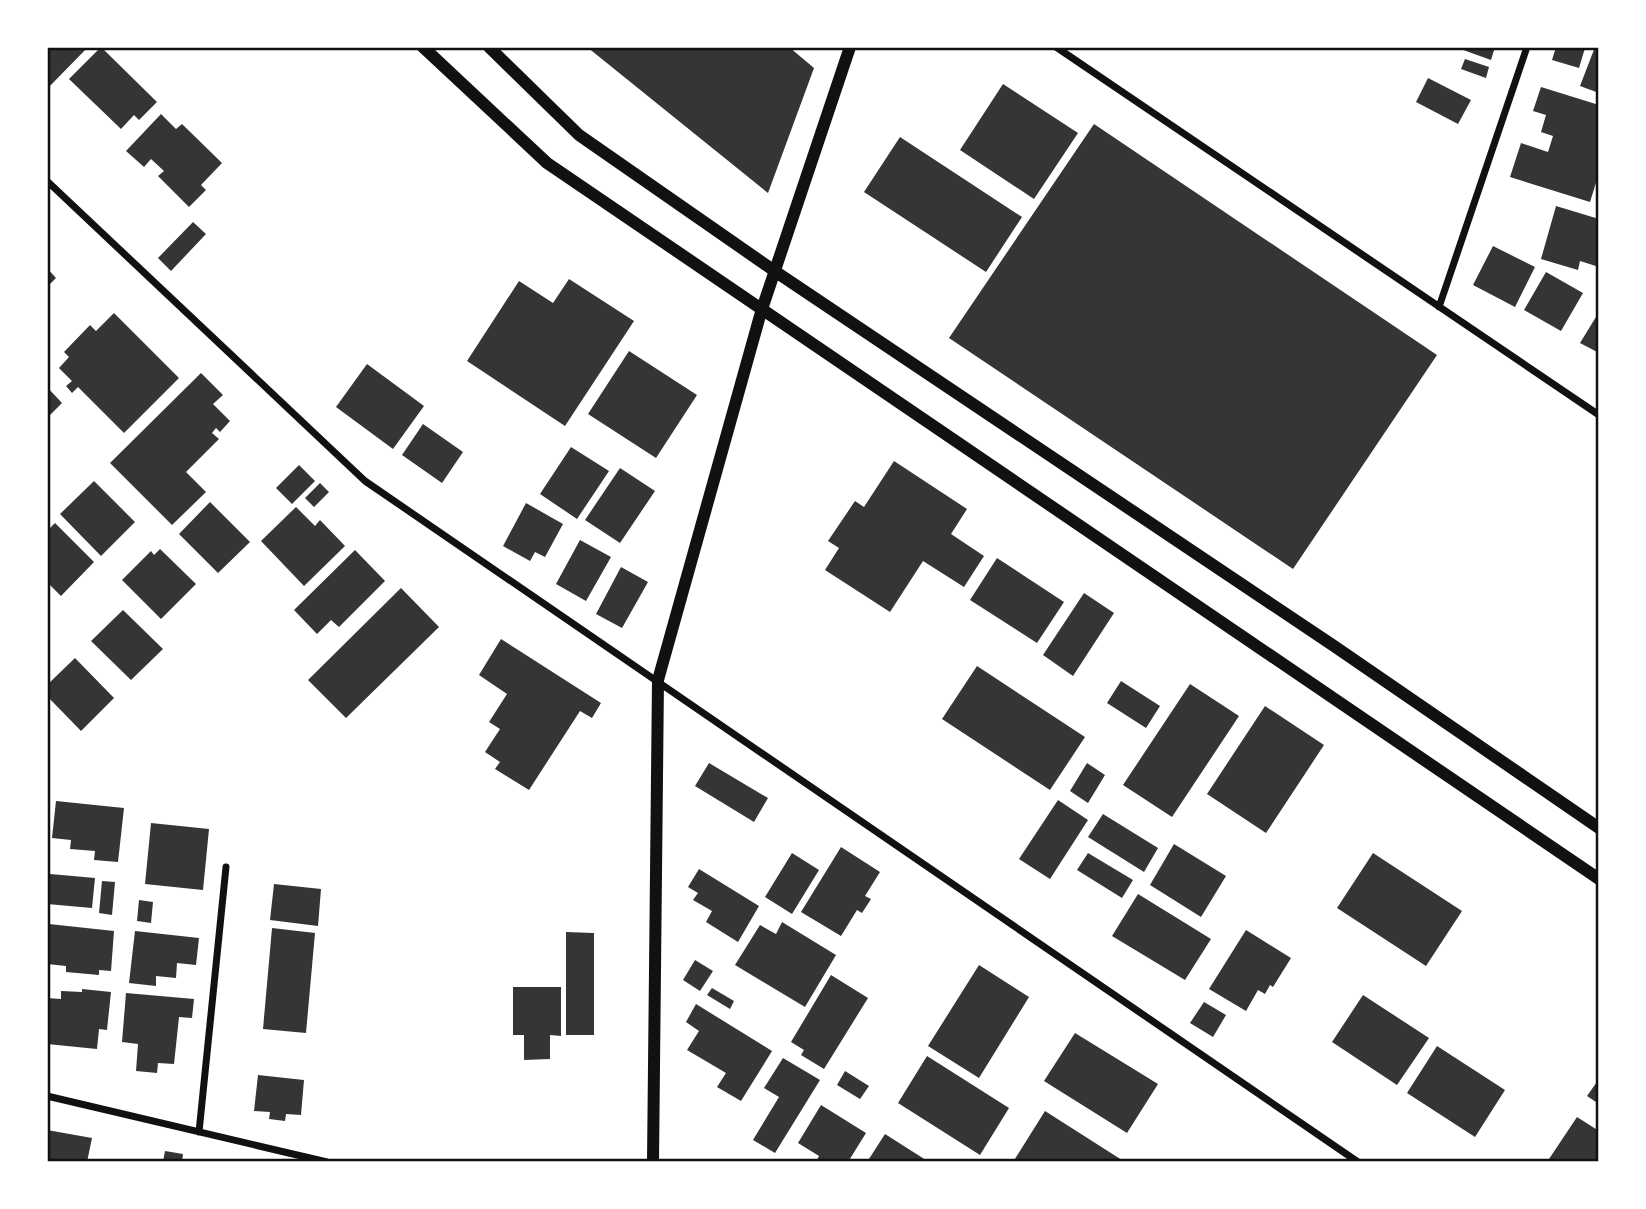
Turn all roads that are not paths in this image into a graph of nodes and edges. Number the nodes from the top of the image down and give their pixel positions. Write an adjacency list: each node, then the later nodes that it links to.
1 (423, 47): 9 (street)
2 (489, 47): 7 (street)
3 (850, 47): 7 (street)
4 (1056, 47): 8 (street)
5 (1527, 47): 8 (street)
6 (47, 181): 11 (street)
7 (776, 272): 9 (street); 12 (street)
8 (1439, 307): 10 (street)
9 (761, 312): 11 (street); 14 (street)
10 (1599, 415)
11 (658, 680): 18 (street); 19 (street)
12 (1599, 828)
13 (226, 867): 16 (street)
14 (1599, 879)
15 (47, 1096): 16 (street)
16 (199, 1132): 17 (street)
17 (327, 1162)
18 (653, 1162)
19 (1358, 1162)

